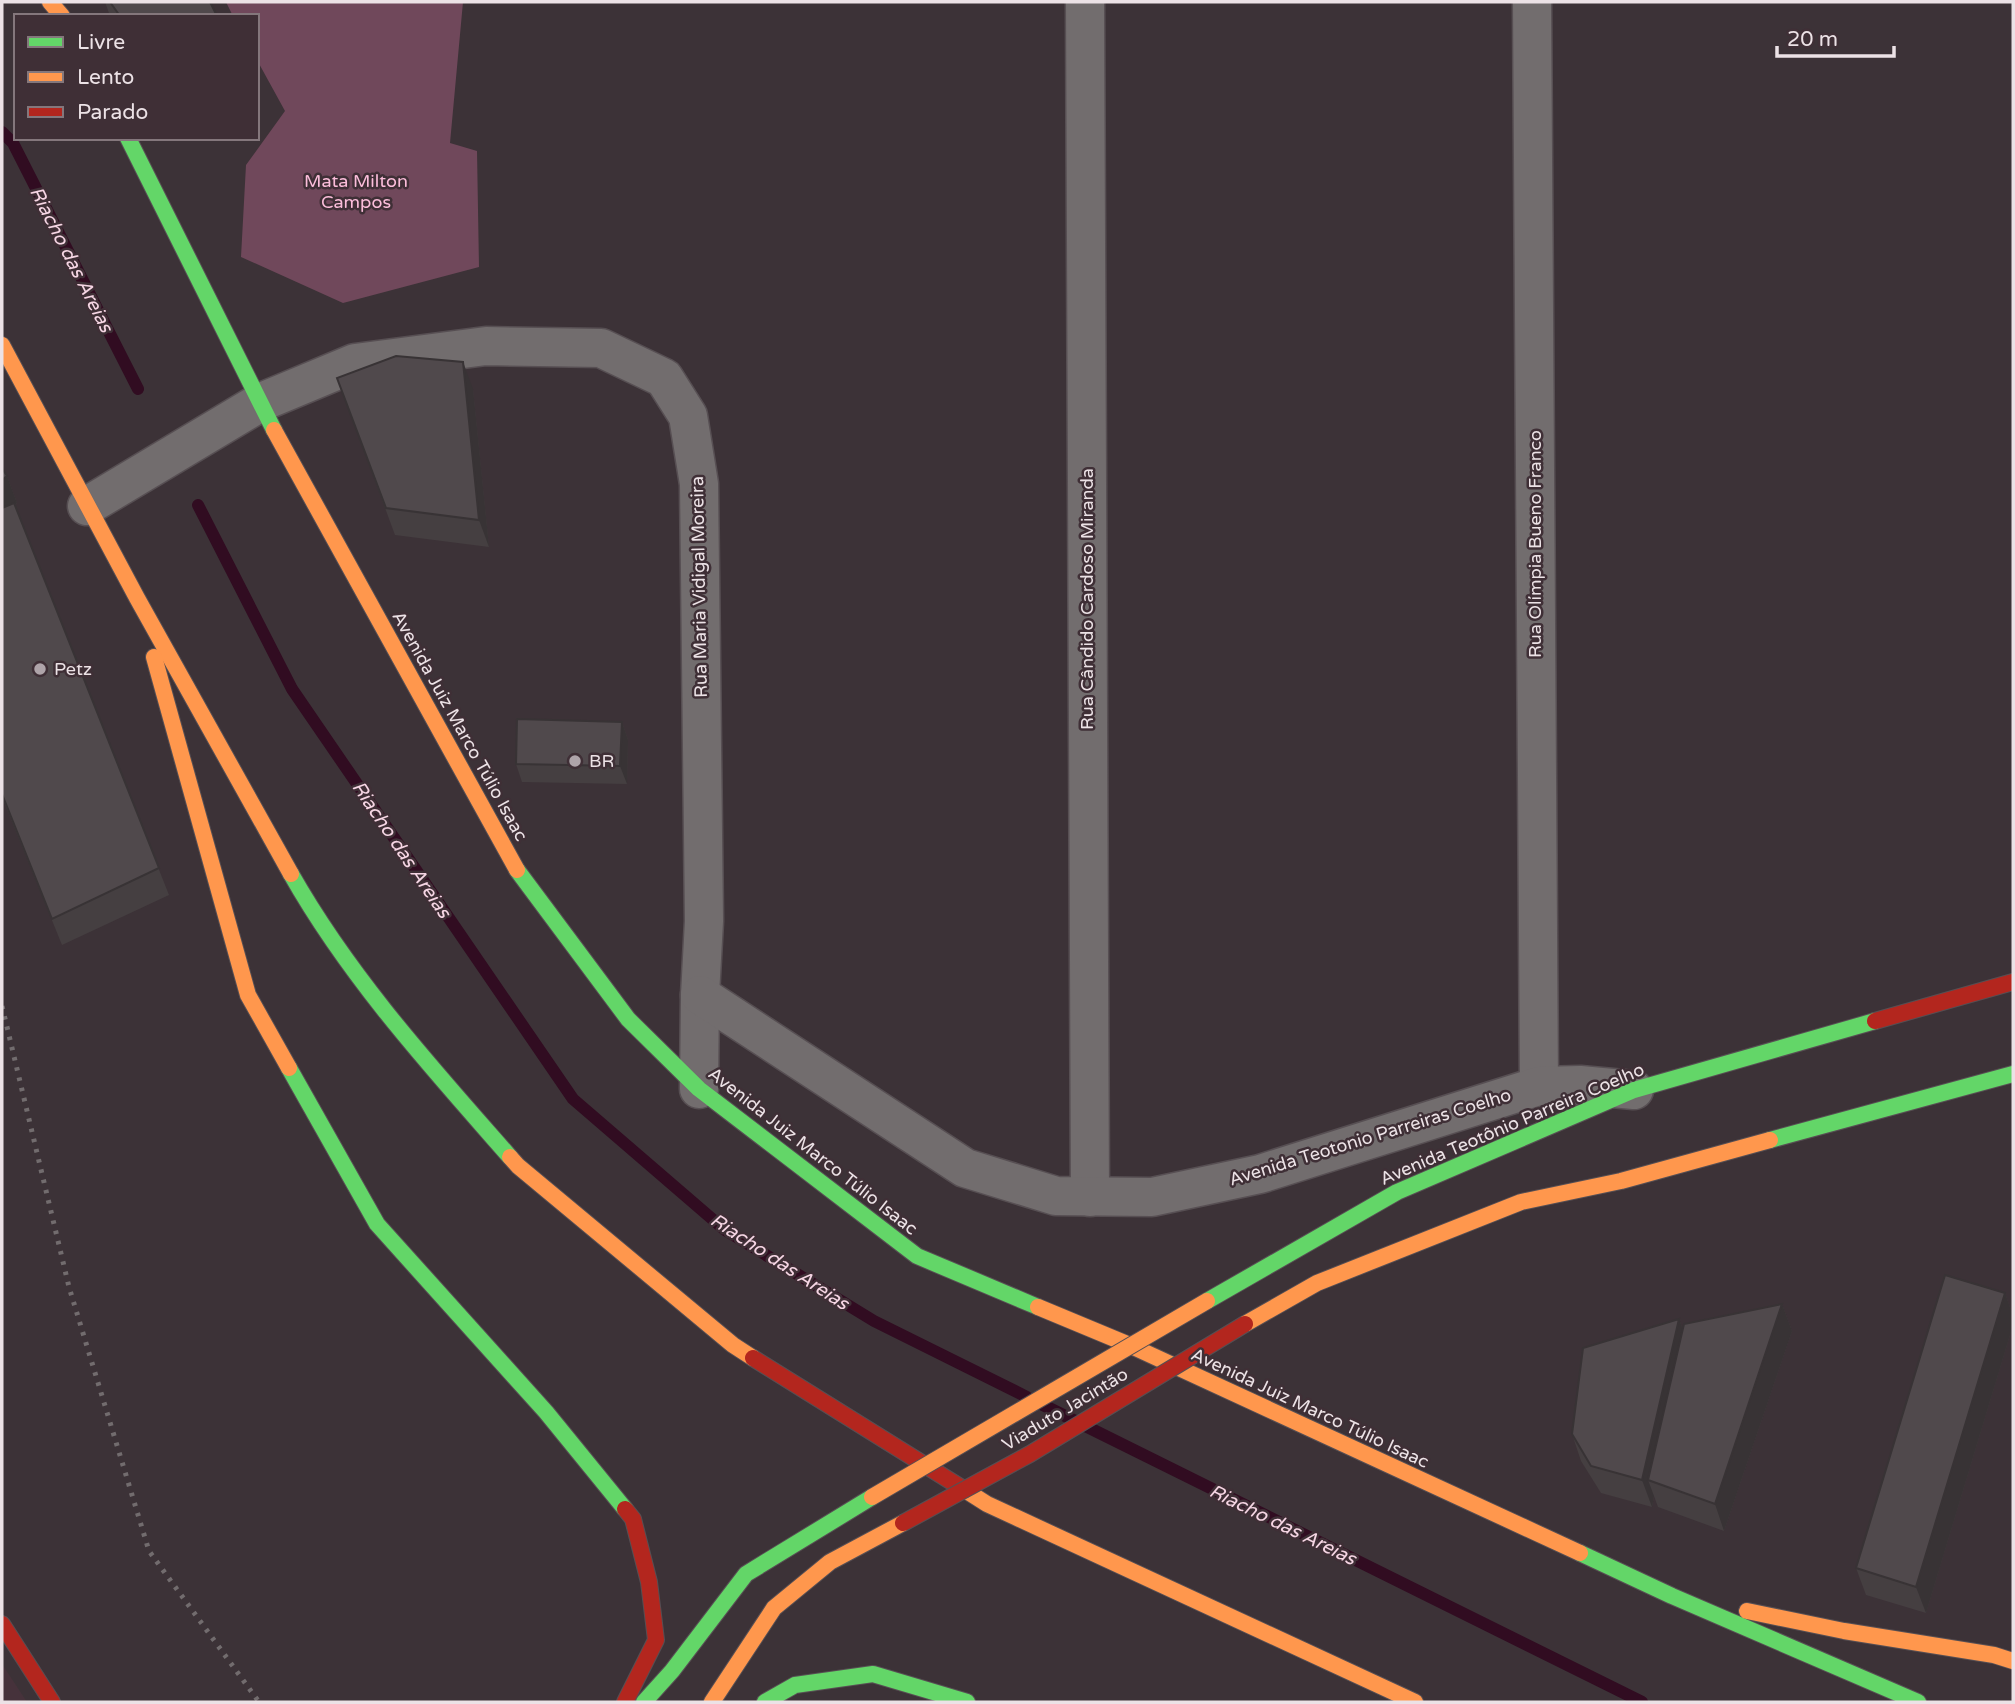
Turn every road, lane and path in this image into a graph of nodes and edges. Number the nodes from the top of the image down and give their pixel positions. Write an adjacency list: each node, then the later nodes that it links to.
1 (1085, 2): 14 (street, Rua Cândido Cardoso Miranda)
2 (1532, 2): 11 (street, Rua Olímpia Bueno Franco)
3 (129, 140): 5 (main road, Avenida Juiz Marco Túlio Isaac)
4 (2, 345): 6 (main road)
5 (259, 403): 6 (street, Rua Maria Vidigal Moreira); 9 (street, Rua Maria Vidigal Moreira); 12 (main road, Avenida Juiz Marco Túlio Isaac)
6 (87, 506): 7 (main road)
7 (137, 598): 20 (main road); 25 (main road)
8 (2013, 982): 13 (main road, Avenida Teotônio Parreira Coelho)
9 (700, 995): 12 (street, Rua Maria Vidigal Moreira); 14 (street, Avenida Teotonio Parreiras Coelho)
10 (2013, 1074): 22 (main road, Viaduto Jacintão, bridge)
11 (1539, 1086): 13 (street, Avenida Teotonio Parreiras Coelho); 14 (street, Avenida Teotonio Parreiras Coelho)
12 (699, 1089): 16 (main road, Avenida Juiz Marco Túlio Isaac)
13 (1634, 1090): 15 (main road, Avenida Teotônio Parreira Coelho)
14 (1090, 1197)
15 (1207, 1301): 21 (main road, Viaduto Jacintão, bridge)
16 (1672, 1597): 18 (main road); 26 (main road, Avenida Juiz Marco Túlio Isaac)
17 (2, 1624): 19 (main road)
18 (2013, 1661)
19 (52, 1702)
20 (625, 1702)
21 (643, 1702)
22 (712, 1702)
23 (765, 1702): 24 (main road)
24 (967, 1702)
25 (1415, 1702)
26 (1918, 1702)

